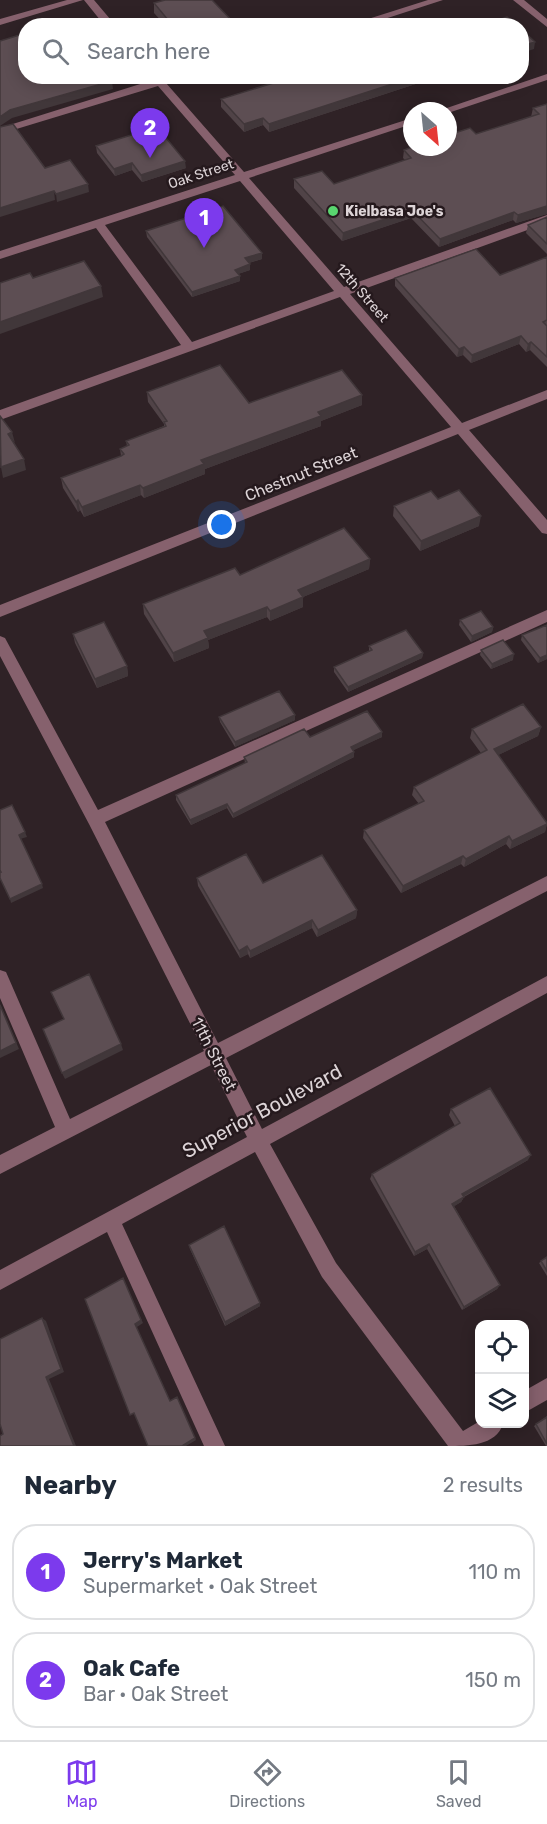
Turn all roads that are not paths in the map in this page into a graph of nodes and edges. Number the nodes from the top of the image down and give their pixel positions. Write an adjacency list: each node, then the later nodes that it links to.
1 (78, 0): 7 (street)
2 (89, 0): 5 (street)
3 (438, 0): 6 (street)
4 (518, 0): 8 (street)
5 (104, 18)
6 (378, 18)
7 (0, 22)
8 (547, 24)
9 (547, 77): 10 (street)
10 (529, 83)
11 (142, 84): 16 (street)
12 (161, 84): 17 (street, 12th Street)
13 (526, 84): 14 (street)
14 (457, 106)
15 (403, 124): 17 (street, Oak Street)
16 (0, 131)
17 (242, 176): 19 (street, Oak Street); 21 (street, 12th Street)
18 (547, 219): 21 (street)
19 (99, 224): 20 (street, Oak Street); 22 (street)
20 (0, 255)
21 (342, 292): 22 (street); 25 (street, 12th Street)
22 (189, 347): 24 (street)
23 (547, 394): 25 (street, Chestnut Street)
24 (0, 416)
25 (460, 429): 26 (street, 12th Street); 27 (street, Chestnut Street)
26 (547, 529)
27 (0, 611)
28 (547, 616): 30 (street)
29 (0, 642): 30 (street, 11th Street)
30 (94, 819): 34 (street, 11th Street)
31 (547, 883): 34 (street)
32 (0, 978): 35 (street)
33 (547, 984): 36 (street, Superior Boulevard)
34 (214, 1055): 35 (street); 36 (street, 11th Street)
35 (66, 1130): 37 (street)
36 (259, 1140): 38 (street, Superior Boulevard); 44 (street, 11th Street)
37 (0, 1165)
38 (111, 1220): 39 (street, Superior Boulevard); 43 (street)
39 (0, 1280)
40 (547, 1388): 41 (street)
41 (529, 1400)
42 (487, 1428): 44 (street)
43 (215, 1446)
44 (460, 1446)

